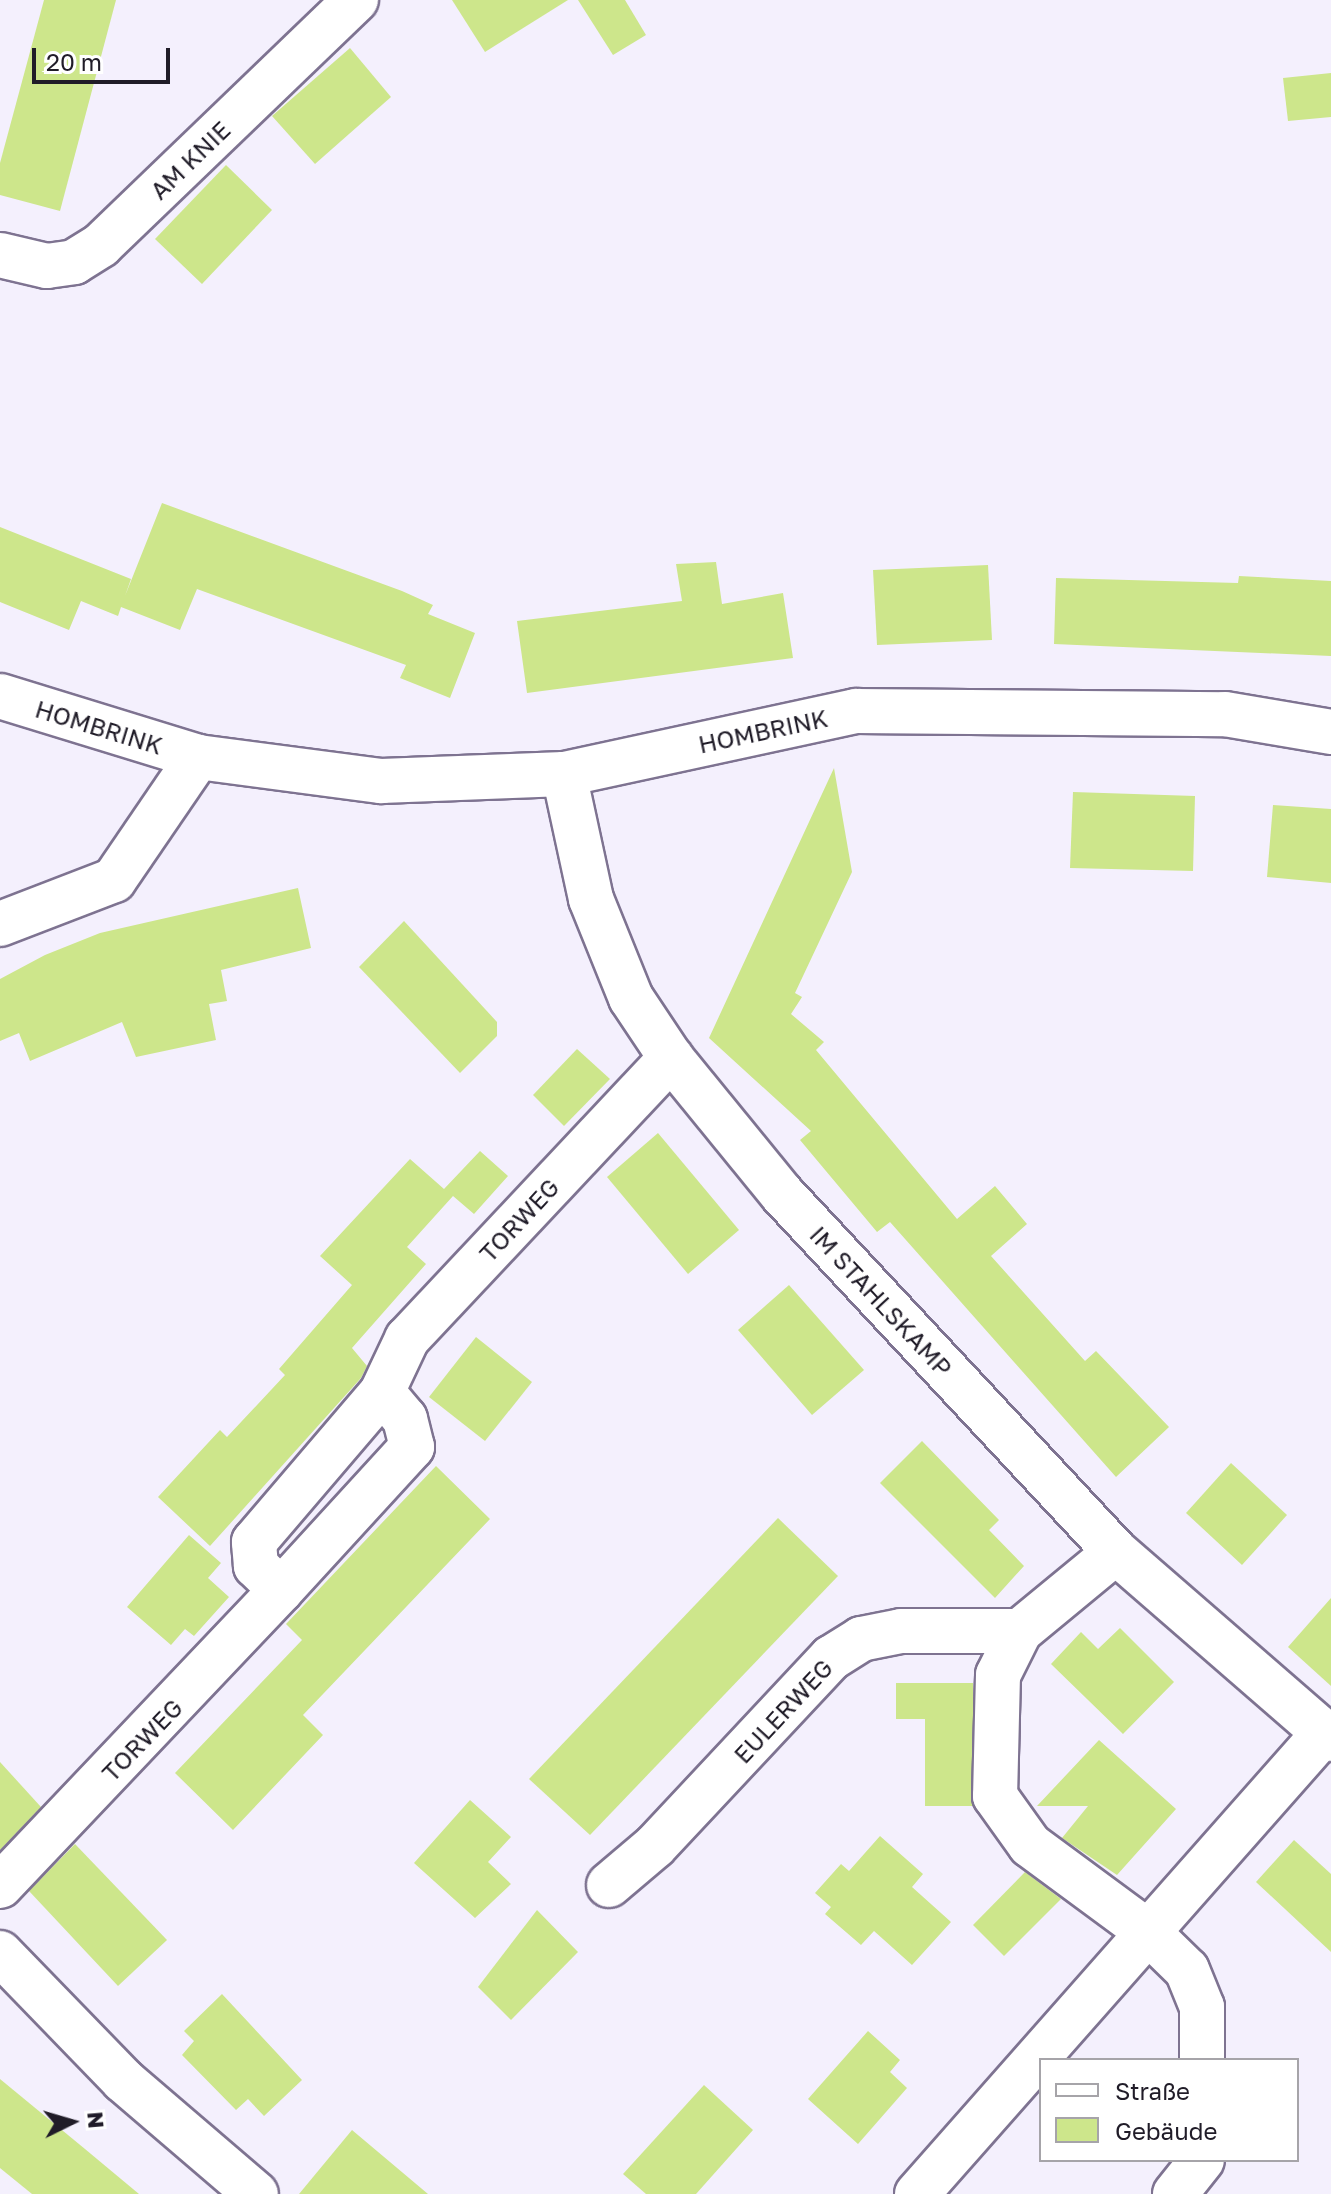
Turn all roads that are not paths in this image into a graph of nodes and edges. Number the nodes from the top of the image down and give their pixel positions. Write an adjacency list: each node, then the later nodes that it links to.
1 (356, 0): 2 (street, AM KNIE)
2 (0, 255)
3 (0, 696): 5 (street, HOMBRINK)
4 (1331, 732): 6 (street, HOMBRINK)
5 (198, 757): 6 (street, HOMBRINK); 7 (street, HOMBRINK)
6 (564, 774): 8 (street, IM STAHLSKAMP)
7 (0, 924)
8 (671, 1058): 9 (street, TORWEG); 10 (street, IM STAHLSKAMP)
9 (382, 1392): 11 (street, TORWEG); 11 (street, TORWEG)
10 (1116, 1552): 12 (street); 13 (street, IM STAHLSKAMP)
11 (281, 1590): 15 (street, TORWEG)
12 (1020, 1631): 14 (street, EULERWEG); 16 (street)
13 (1327, 1736): 16 (street)
14 (609, 1885)
15 (0, 1886)
16 (1148, 1932): 18 (street); 20 (street)
17 (0, 1953): 19 (street)
18 (1202, 2058)
19 (256, 2194)
20 (917, 2194)

